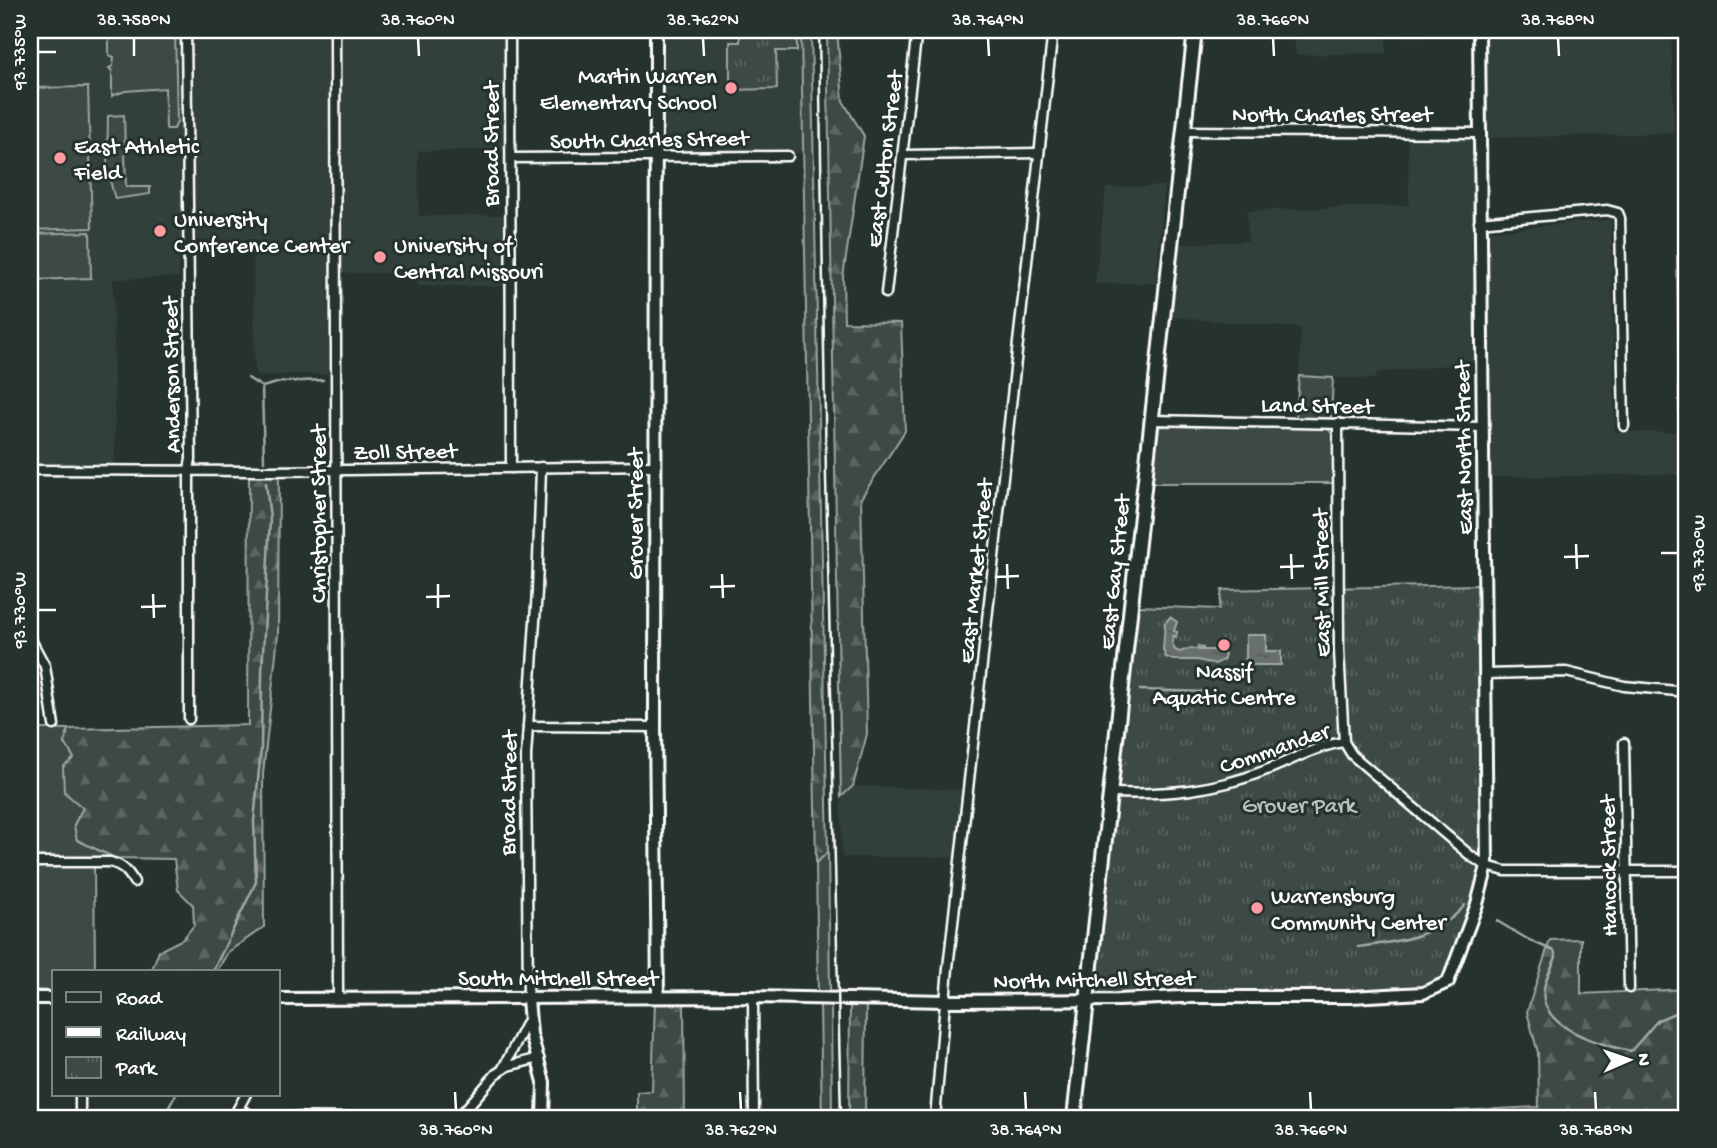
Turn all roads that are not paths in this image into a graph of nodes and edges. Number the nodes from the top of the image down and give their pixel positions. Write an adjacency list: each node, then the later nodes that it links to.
1 (186, 30): 26 (street, Anderson Street)
2 (335, 30): 27 (street, Christopher Street)
3 (510, 30): 15 (street, Broad Street)
4 (656, 30): 14 (street, Grover Street)
5 (917, 30): 12 (street, East Culton Street)
6 (1053, 30): 11 (street, East Market Street)
7 (1195, 30): 9 (main road, East Gay Street)
8 (1479, 30): 10 (street, East North Street)
9 (1184, 131): 10 (street, North Charles Street); 18 (main road, East Gay Street)
10 (1479, 133): 16 (street, East North Street)
11 (1039, 153): 12 (street); 54 (street, East Market Street)
12 (903, 155): 17 (street, East Culton Street)
13 (788, 156): 14 (street, South Charles Street)
14 (657, 157): 15 (street, South Charles Street); 22 (street, Grover Street)
15 (511, 158): 24 (street, Broad Street)
16 (1479, 222): 20 (street); 21 (street, East North Street)
17 (887, 293)
18 (1152, 420): 19 (street, Land Street); 37 (main road, East Gay Street)
19 (1338, 423): 21 (street, Land Street); 35 (street, East Mill Street)
20 (1624, 426)
21 (1482, 427): 29 (street, East North Street)
22 (655, 466): 23 (street, Zoll Street); 34 (street, Grover Street)
23 (541, 467): 24 (street, Zoll Street); 33 (street, Broad Street)
24 (511, 468): 27 (street, Zoll Street)
25 (30, 470): 26 (street, Zoll Street)
26 (189, 470): 27 (street, Zoll Street); 31 (street, Anderson Street)
27 (336, 470): 47 (street, Christopher Street)
28 (30, 638): 32 (street)
29 (1486, 674): 30 (street); 39 (street, East North Street)
30 (1687, 692)
31 (189, 719)
32 (54, 725)
33 (528, 726): 34 (street); 51 (street, Broad Street)
34 (655, 727): 48 (street, Grover Street)
35 (1344, 742): 37 (street, Commander); 39 (street, Commander)
36 (1624, 743): 41 (street, Hancock Street)
37 (1111, 793): 53 (main road, East Gay Street)
38 (30, 862): 42 (street)
39 (1487, 866): 41 (street); 49 (street, East North Street)
40 (1687, 871): 41 (street)
41 (1626, 872): 43 (street, Hancock Street)
42 (134, 882)
43 (1629, 988)
44 (753, 997): 48 (street, South Mitchell Street); 52 (street, South Mitchell Street); 66 (street)
45 (30, 998): 46 (street)
46 (52, 998)
47 (338, 998): 50 (street, South Mitchell Street); 51 (street, South Mitchell Street)
48 (658, 998): 51 (street, South Mitchell Street)
49 (1351, 998): 53 (street, North Mitchell Street)
50 (280, 999)
51 (528, 999): 55 (street, Broad Street)
52 (838, 999): 54 (street, North Mitchell Street)
53 (1087, 1000): 54 (street, North Mitchell Street); 68 (main road, East Gay Street)
54 (946, 1001): 67 (street, East Market Street)
55 (529, 1018): 56 (street, Broad Street); 57 (street)
56 (539, 1058): 57 (street); 65 (street, Broad Street)
57 (501, 1071): 64 (street)
58 (80, 1096): 61 (street)
59 (245, 1096): 60 (street)
60 (238, 1109): 62 (street); 63 (street)
61 (80, 1118)
62 (233, 1118)
63 (358, 1118)
64 (458, 1118)
65 (543, 1118)
66 (754, 1118)
67 (935, 1118)
68 (1074, 1118)

